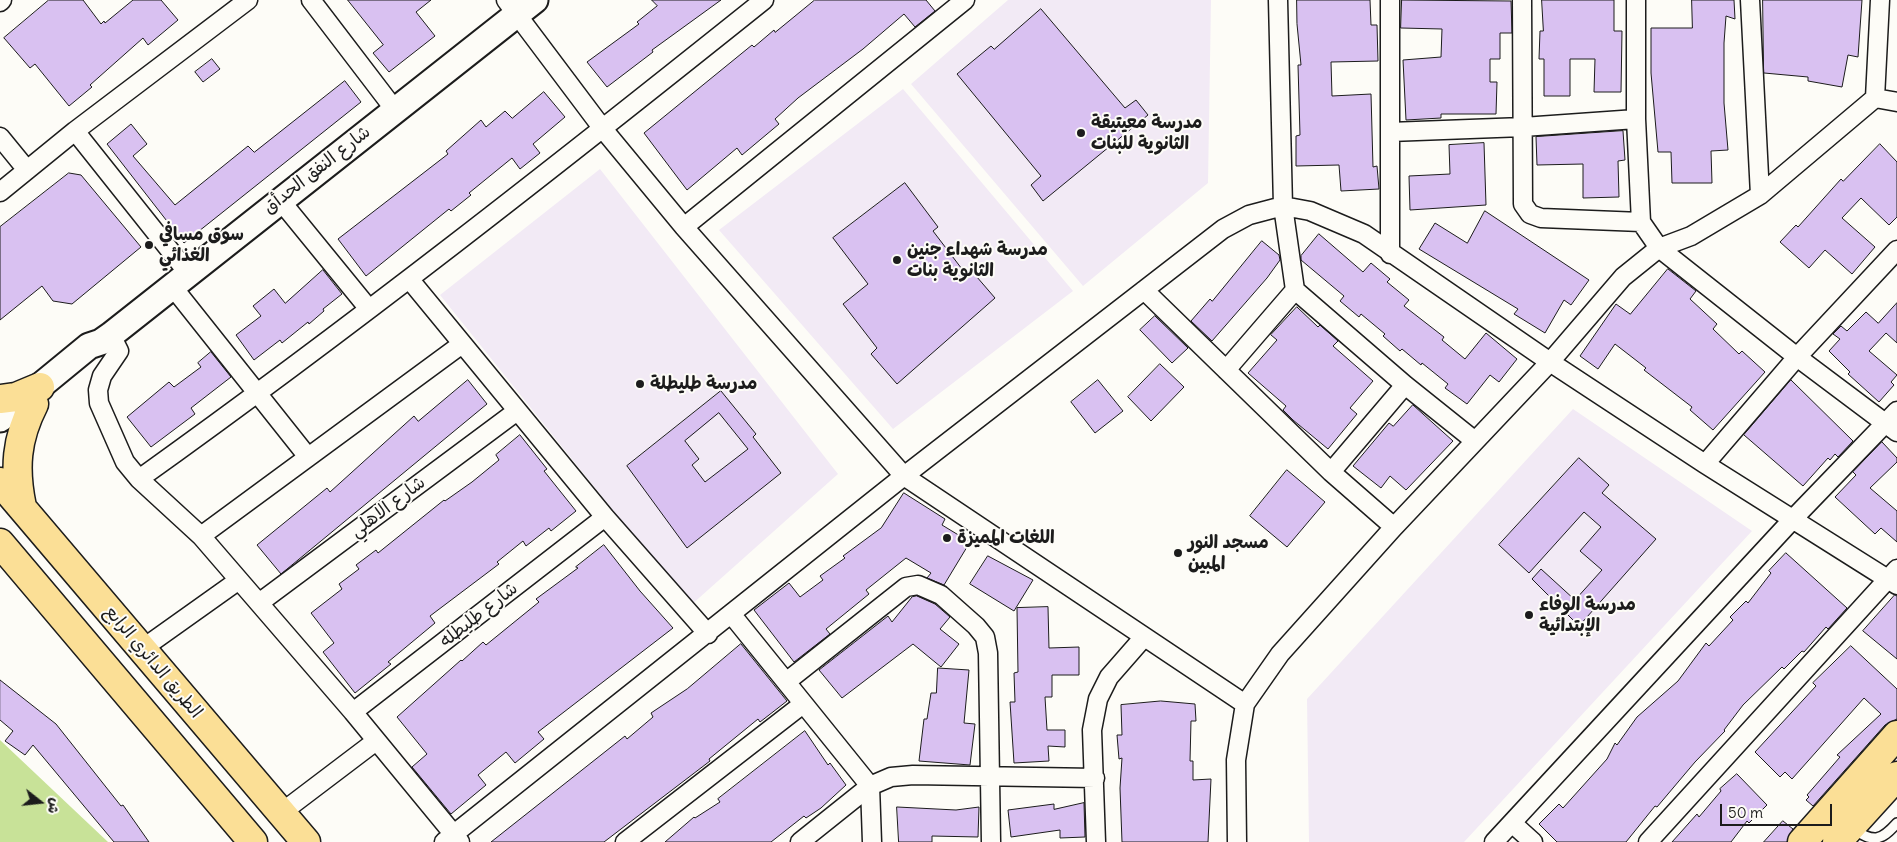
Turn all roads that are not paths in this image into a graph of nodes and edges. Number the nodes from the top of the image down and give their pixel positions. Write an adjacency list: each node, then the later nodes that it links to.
1 (248, 0): 18 (street)
2 (311, 0): 14 (street)
3 (764, 0): 17 (street)
4 (965, 0): 27 (street)
5 (1278, 0): 25 (street)
6 (1390, 0): 19 (street)
7 (1522, 0): 16 (street)
8 (1636, 0): 15 (street)
9 (1750, 0): 23 (street)
10 (1880, 0): 12 (street)
11 (519, 5): 14 (main road, شارع النفق الحدأق); 17 (street)
12 (1875, 98): 13 (street); 23 (street)
13 (1897, 102)
14 (394, 110): 24 (main road, شارع النفق الحدأق)
15 (1636, 119): 16 (street); 26 (street)
16 (1523, 127): 19 (street); 26 (street)
17 (603, 129): 27 (street); 32 (street)
18 (75, 131): 21 (street); 31 (street)
19 (1390, 132): 30 (street)
20 (0, 137): 21 (street)
21 (27, 170): 22 (street)
22 (0, 192)
23 (1760, 195): 28 (street)
24 (280, 200): 31 (main road, شارع النفق الحدأق); 35 (street)
25 (1283, 206): 30 (street); 33 (street); 34 (street)
26 (1641, 222): 28 (street)
27 (684, 226): 53 (street)
28 (1659, 248): 38 (street); 39 (street)
29 (1897, 250): 38 (street)
30 (1390, 254): 39 (street)
31 (180, 280): 36 (main road, شارع النفق الحدأق); 42 (street)
32 (410, 280): 35 (street); 37 (street)
33 (1144, 290): 40 (street); 53 (street)
34 (1295, 290): 40 (street); 41 (street)
35 (369, 309): 42 (street)
36 (106, 338): 43 (main road, شارع النفق الحدأق); 54 (street)
37 (462, 344): 45 (street); 50 (street)
38 (1797, 357): 47 (street); 51 (street)
39 (1550, 362): 49 (street); 51 (street)
40 (1226, 370): 52 (street)
41 (1405, 385): 49 (street); 52 (street)
42 (259, 393): 50 (street); 54 (street)
43 (37, 395): 44 (main road); 46 (main road, شارع النفق الحدأق); 48 (main road, شارع النفق الحدأق); 56 (main road)
44 (0, 399)
45 (518, 411): 57 (street); 64 (street, شارع الاهلي)
46 (0, 419)
47 (1893, 422): 58 (street)
48 (0, 431)
49 (1475, 441): 59 (street)
50 (308, 457): 60 (street)
51 (1705, 464): 58 (street)
52 (1331, 472): 59 (street)
53 (904, 476): 65 (street); 67 (street)
54 (139, 479): 60 (street)
55 (0, 482): 56 (main road, الطريق الدائري الرابع)
56 (22, 509): 68 (main road, الطريق الدائري الرابع)
57 (605, 517): 66 (street); 72 (street, شارع طليطله)
58 (1792, 520): 62 (street); 80 (street)
59 (1394, 527): 71 (street)
60 (200, 536): 63 (street)
61 (0, 543): 84 (main road)
62 (1894, 577): 94 (street)
63 (238, 580): 64 (street); 68 (street)
64 (259, 603): 72 (street)
65 (732, 614): 66 (street); 69 (street)
66 (708, 634): 83 (street)
67 (1144, 637): 71 (street); 77 (street)
68 (142, 649): 79 (main road, الطريق الدائري الرابع)
69 (786, 682): 70 (street); 75 (street)
70 (803, 704): 78 (street); 86 (street)
71 (1245, 704): 91 (street)
72 (353, 712): 74 (street)
73 (1897, 735): 95 (main road)
74 (376, 741): 79 (street); 83 (street)
75 (992, 776): 77 (street); 78 (street); 89 (street)
76 (1897, 776): 82 (main road)
77 (1095, 778): 90 (street)
78 (870, 786): 87 (street); 88 (street)
79 (281, 813): 85 (main road, الطريق الدائري الرابع)
80 (1512, 823): 92 (street); 93 (street)
81 (1897, 823): 82 (lane)
82 (1843, 835)
83 (453, 839)
84 (253, 842)
85 (306, 842)
86 (625, 842)
87 (800, 842)
88 (872, 842)
89 (991, 842)
90 (1096, 842)
91 (1237, 842)
92 (1494, 842)
93 (1533, 842)
94 (1648, 842)
95 (1802, 842)

